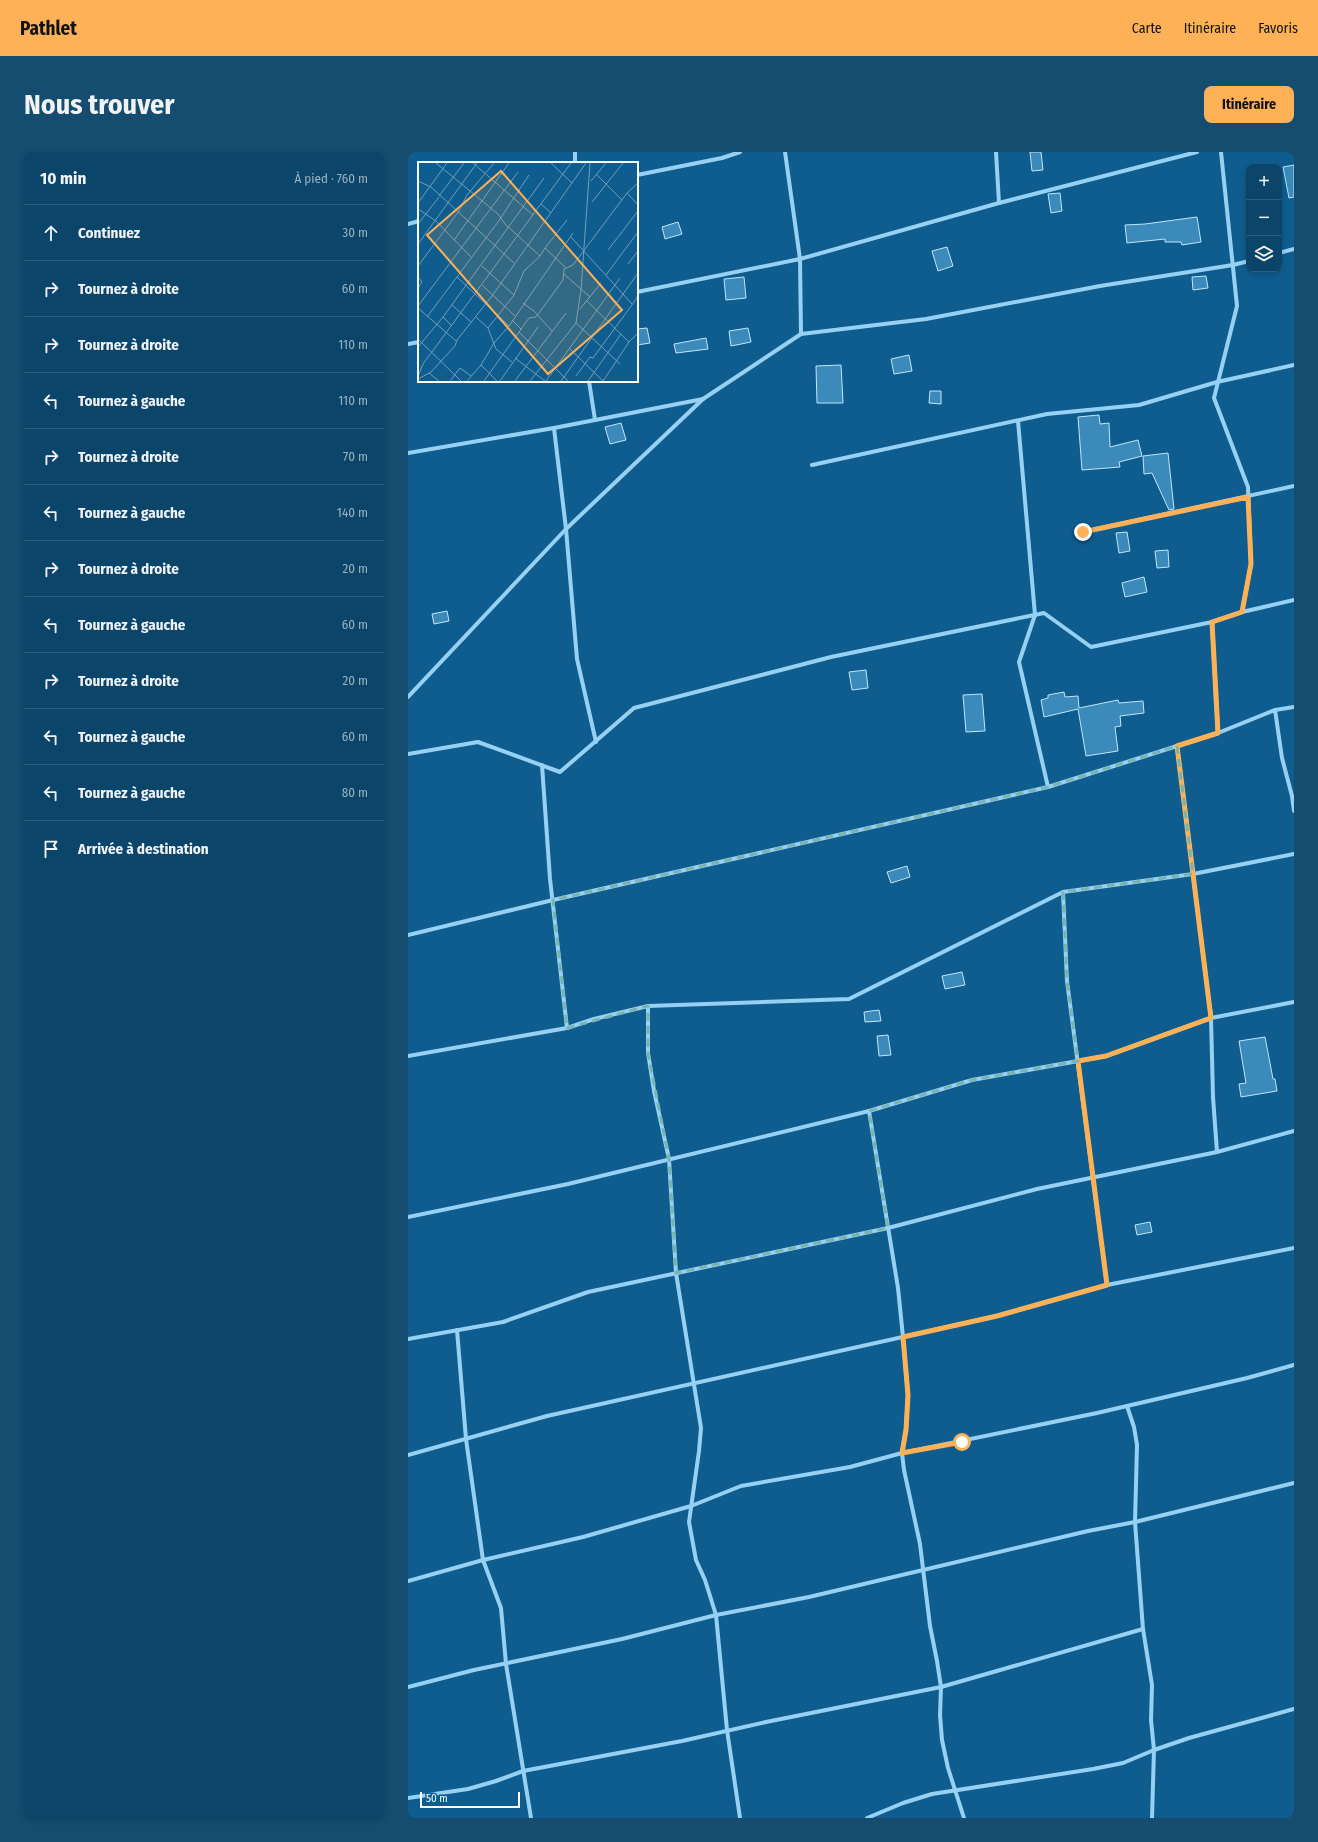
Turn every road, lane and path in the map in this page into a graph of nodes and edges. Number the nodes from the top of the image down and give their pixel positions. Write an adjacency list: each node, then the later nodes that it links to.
1 (740, 152): 6 (street)
2 (785, 152): 12 (street)
3 (996, 152): 7 (street)
4 (1197, 152): 7 (street)
5 (1221, 152): 14 (street)
6 (638, 176)
7 (999, 203): 12 (street)
8 (418, 221): 9 (street)
9 (408, 224)
10 (1294, 249): 11 (street)
11 (1282, 252)
12 (800, 259): 15 (street); 16 (street)
13 (1246, 262): 14 (street)
14 (1233, 265): 16 (street); 21 (street)
15 (638, 292)
16 (801, 334): 22 (street)
17 (418, 342): 18 (street)
18 (408, 344)
19 (1294, 365): 21 (street)
20 (589, 382): 23 (street)
21 (1217, 382): 24 (street); 29 (street)
22 (703, 399): 23 (street); 30 (street)
23 (595, 420): 25 (street)
24 (1018, 421): 27 (street); 34 (street)
25 (554, 428): 26 (street); 30 (street)
26 (408, 454)
27 (812, 465)
28 (1294, 486): 29 (street)
29 (1248, 497): 31 (street); 33 (street)
30 (566, 529): 36 (street); 40 (street)
31 (1083, 532)
32 (1294, 600): 33 (street)
33 (1242, 612): 35 (street)
34 (1035, 615): 35 (street); 40 (street); 44 (street)
35 (1212, 622): 39 (street)
36 (408, 697)
37 (1294, 707): 38 (street)
38 (1274, 710): 39 (street); 45 (street)
39 (1218, 733): 41 (street)
40 (596, 742): 43 (street)
41 (1177, 746): 44 (street); 47 (street)
42 (408, 754): 43 (street)
43 (542, 765): 49 (street)
44 (1048, 787): 49 (street)
45 (1294, 811)
46 (1294, 854): 47 (street)
47 (1193, 874): 48 (street); 53 (street)
48 (1063, 892): 52 (street); 56 (street)
49 (552, 900): 50 (street); 54 (street)
50 (408, 935)
51 (1294, 1002): 53 (street)
52 (648, 1006): 54 (street); 60 (street)
53 (1211, 1018): 56 (street); 59 (street)
54 (567, 1028): 55 (street)
55 (408, 1056)
56 (1078, 1061): 57 (street); 61 (street)
57 (869, 1112): 60 (street); 63 (street)
58 (1294, 1131): 59 (street)
59 (1217, 1152): 61 (street)
60 (669, 1159): 62 (street); 65 (street)
61 (1093, 1178): 63 (street); 66 (street)
62 (408, 1217)
63 (888, 1228): 65 (street); 68 (street)
64 (1294, 1248): 66 (street)
65 (676, 1273): 67 (street); 71 (street)
66 (1107, 1285): 68 (street)
67 (457, 1330): 69 (street); 73 (street)
68 (903, 1337): 71 (street); 74 (street)
69 (408, 1339)
70 (1294, 1365): 72 (street)
71 (693, 1384): 73 (street); 77 (street)
72 (1127, 1406): 74 (street); 78 (street)
73 (466, 1439): 75 (street); 79 (street)
74 (902, 1453): 77 (street); 80 (street)
75 (408, 1455)
76 (1294, 1483): 78 (street)
77 (691, 1506): 79 (street); 82 (street)
78 (1135, 1522): 80 (street); 83 (street)
79 (483, 1560): 81 (street); 84 (street)
80 (924, 1570): 82 (street); 86 (street)
81 (408, 1581)
82 (716, 1615): 84 (street); 88 (street)
83 (1143, 1629): 86 (street); 89 (street)
84 (506, 1664): 85 (street); 90 (street)
85 (408, 1687)
86 (941, 1687): 88 (street); 91 (street)
87 (1294, 1709): 89 (street)
88 (727, 1730): 90 (street); 94 (street)
89 (1154, 1750): 91 (street); 97 (street)
90 (523, 1771): 92 (street); 93 (street)
91 (956, 1790): 95 (street); 96 (street)
92 (408, 1798)
93 (531, 1818)
94 (740, 1818)
95 (867, 1818)
96 (964, 1818)
97 (1152, 1818)

